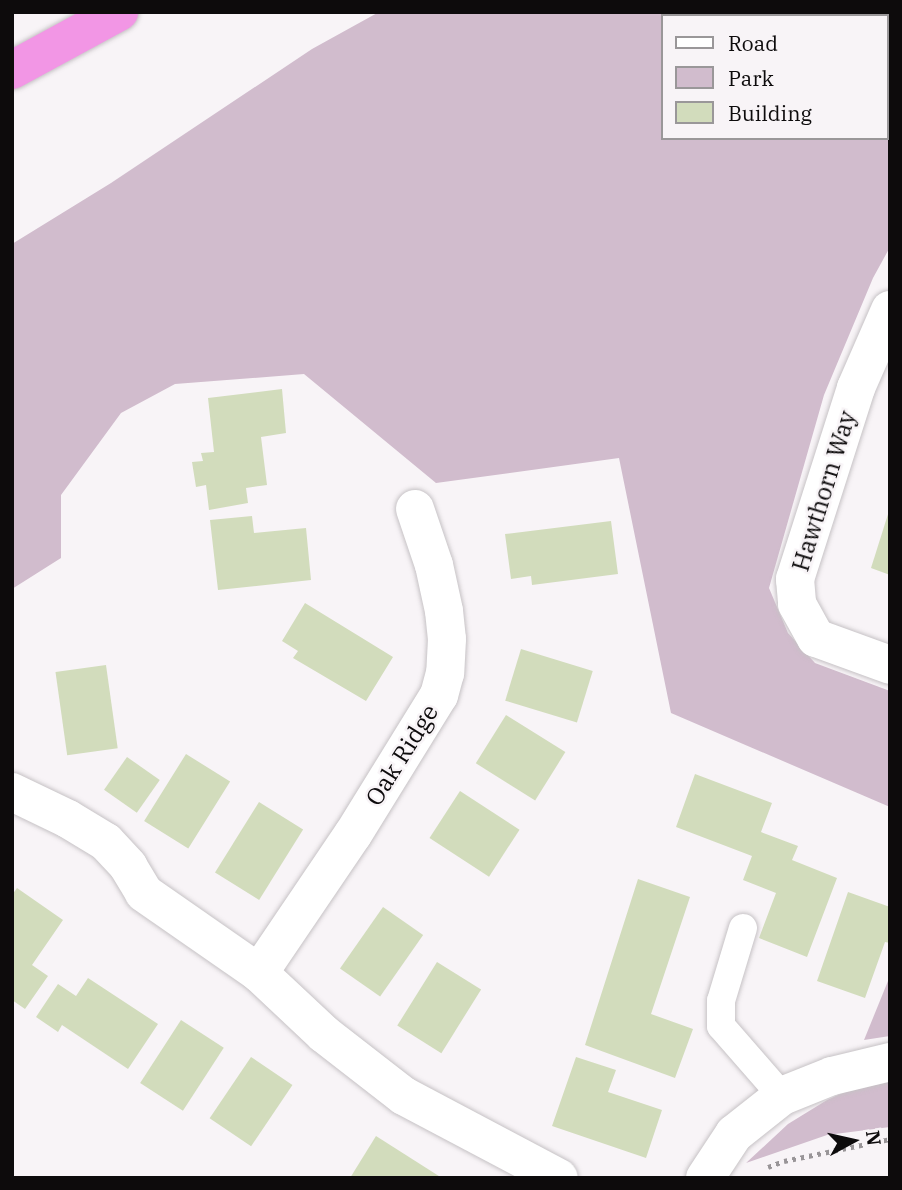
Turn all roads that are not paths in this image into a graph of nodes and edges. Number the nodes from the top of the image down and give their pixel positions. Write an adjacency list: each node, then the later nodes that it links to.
1 (119, 12): 2 (highway)
2 (12, 70)
3 (890, 310): 5 (street, Hawthorn Way)
4 (415, 509): 8 (street, Oak Ridge)
5 (890, 666)
6 (12, 792): 8 (street)
7 (743, 928): 10 (lane)
8 (258, 973): 11 (street)
9 (890, 1062): 10 (street)
10 (782, 1096): 12 (street)
11 (559, 1178)
12 (705, 1178)

